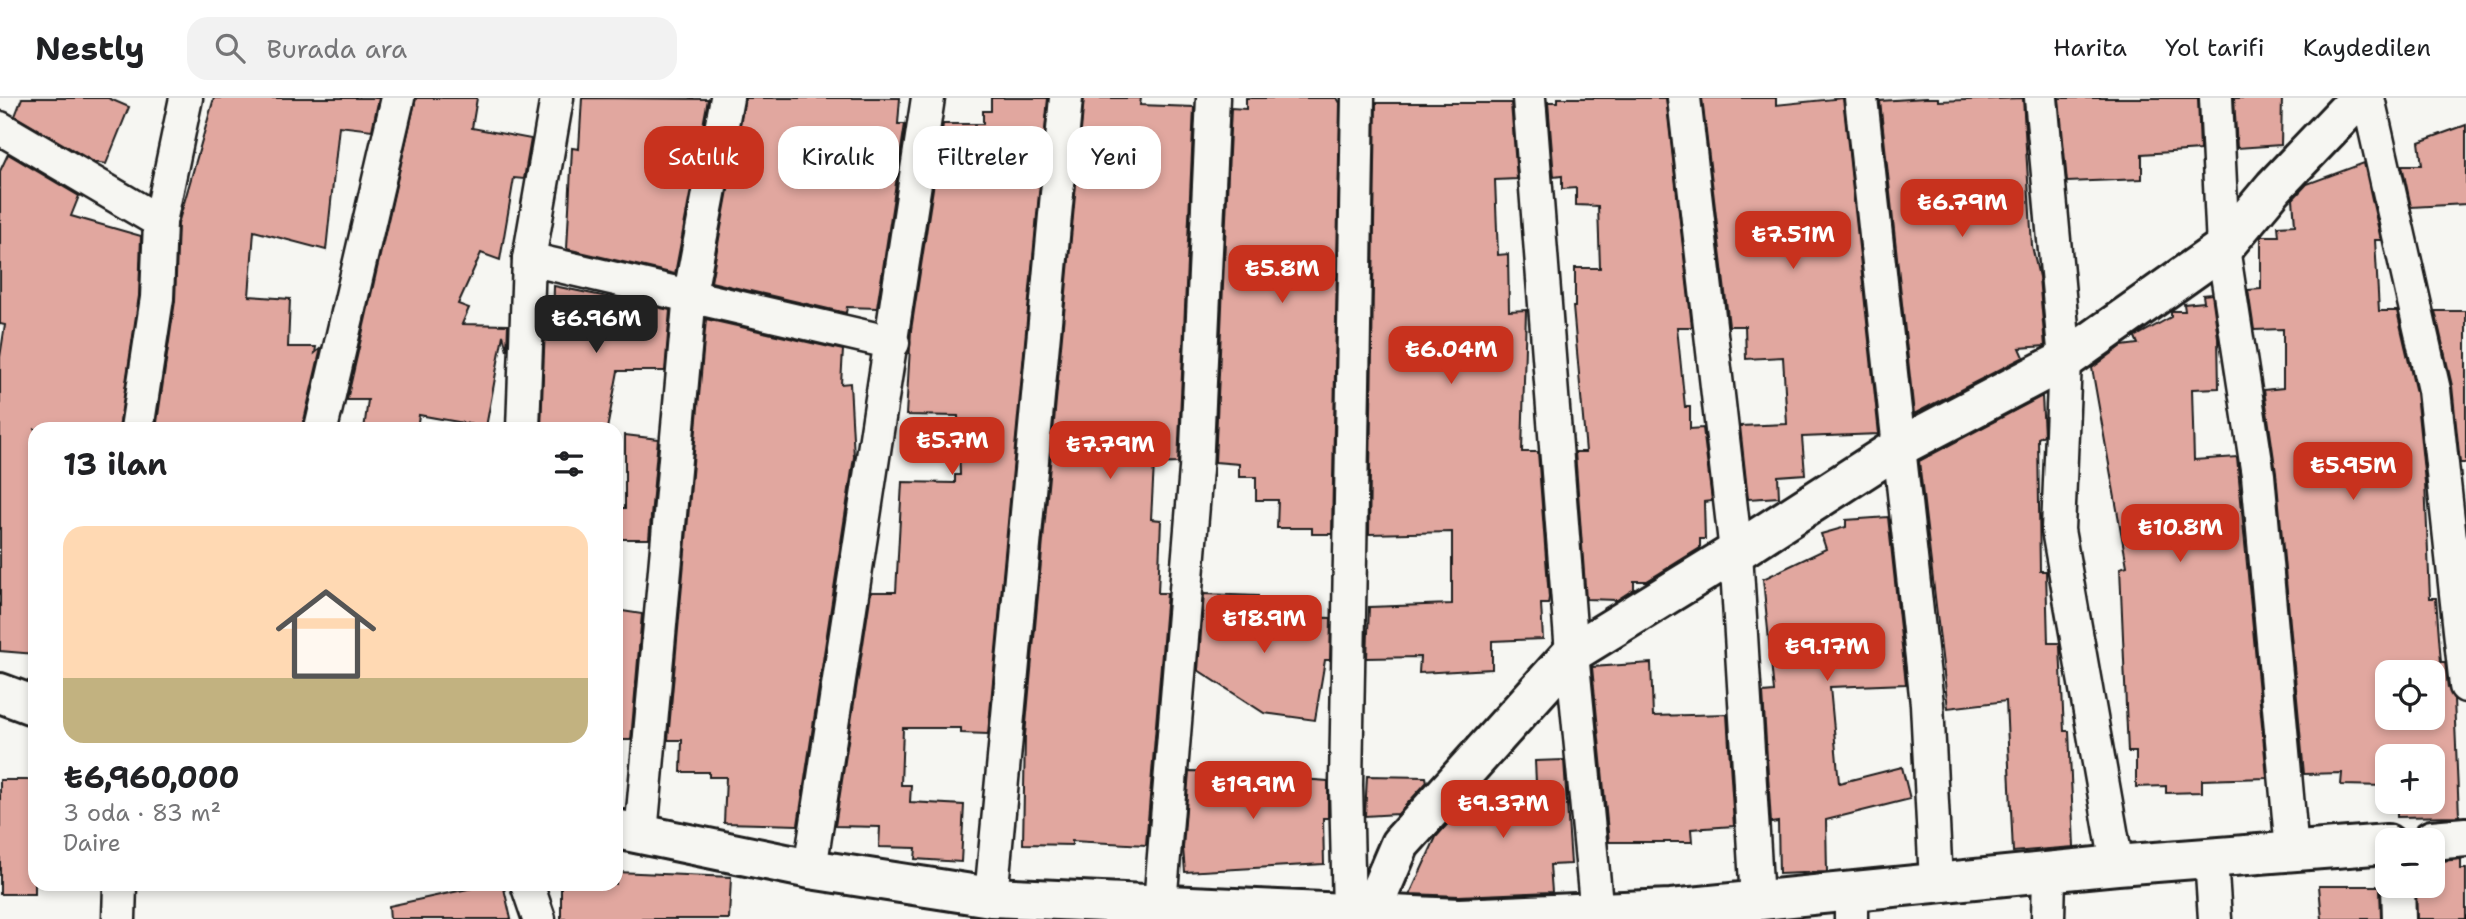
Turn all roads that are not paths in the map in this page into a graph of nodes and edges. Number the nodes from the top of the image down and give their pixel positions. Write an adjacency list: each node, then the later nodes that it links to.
1 (186, 98): 17 (street)
2 (398, 98): 24 (street)
3 (557, 98): 19 (street)
4 (727, 98): 20 (street)
5 (928, 98): 21 (street)
6 (1066, 98): 45 (street)
7 (1213, 98): 48 (street)
8 (1357, 98): 52 (street)
9 (1529, 98): 28 (street)
10 (1684, 98): 27 (street)
11 (1861, 98): 26 (street)
12 (2042, 98): 22 (street)
13 (2216, 98): 18 (street)
14 (2359, 98): 18 (street)
15 (2368, 98): 29 (street)
16 (0, 128): 17 (street)
17 (160, 222): 23 (street)
18 (2223, 248): 22 (street); 36 (street)
19 (529, 259): 20 (street); 25 (street)
20 (690, 295): 21 (street); 32 (street)
21 (892, 343): 39 (street)
22 (2064, 360): 26 (street); 38 (street)
23 (138, 422)
24 (323, 422)
25 (523, 422)
26 (1899, 447): 27 (street); 41 (street)
27 (1736, 552): 28 (street); 47 (street)
28 (1572, 653): 50 (street); 52 (street)
29 (2466, 686)
30 (0, 693): 31 (street)
31 (28, 703)
32 (628, 831): 39 (street)
33 (2466, 837): 34 (street)
34 (2445, 839)
35 (2375, 845): 36 (street)
36 (2292, 851): 37 (street)
37 (2211, 858): 38 (street); 57 (street)
38 (2118, 866): 40 (street)
39 (810, 869): 42 (street)
40 (2049, 873): 41 (street); 56 (street)
41 (1936, 882): 49 (street)
42 (903, 884): 45 (street); 55 (street)
43 (120, 891): 53 (street)
44 (529, 891): 54 (street)
45 (991, 897): 48 (street)
46 (2398, 898): 58 (street)
47 (1756, 900): 49 (street); 51 (street)
48 (1160, 904): 52 (street)
49 (1851, 905)
50 (1597, 914): 51 (street); 52 (street)
51 (1671, 914)
52 (1362, 915)
53 (119, 919)
54 (539, 919)
55 (925, 919)
56 (2048, 919)
57 (2215, 919)
58 (2399, 919)

